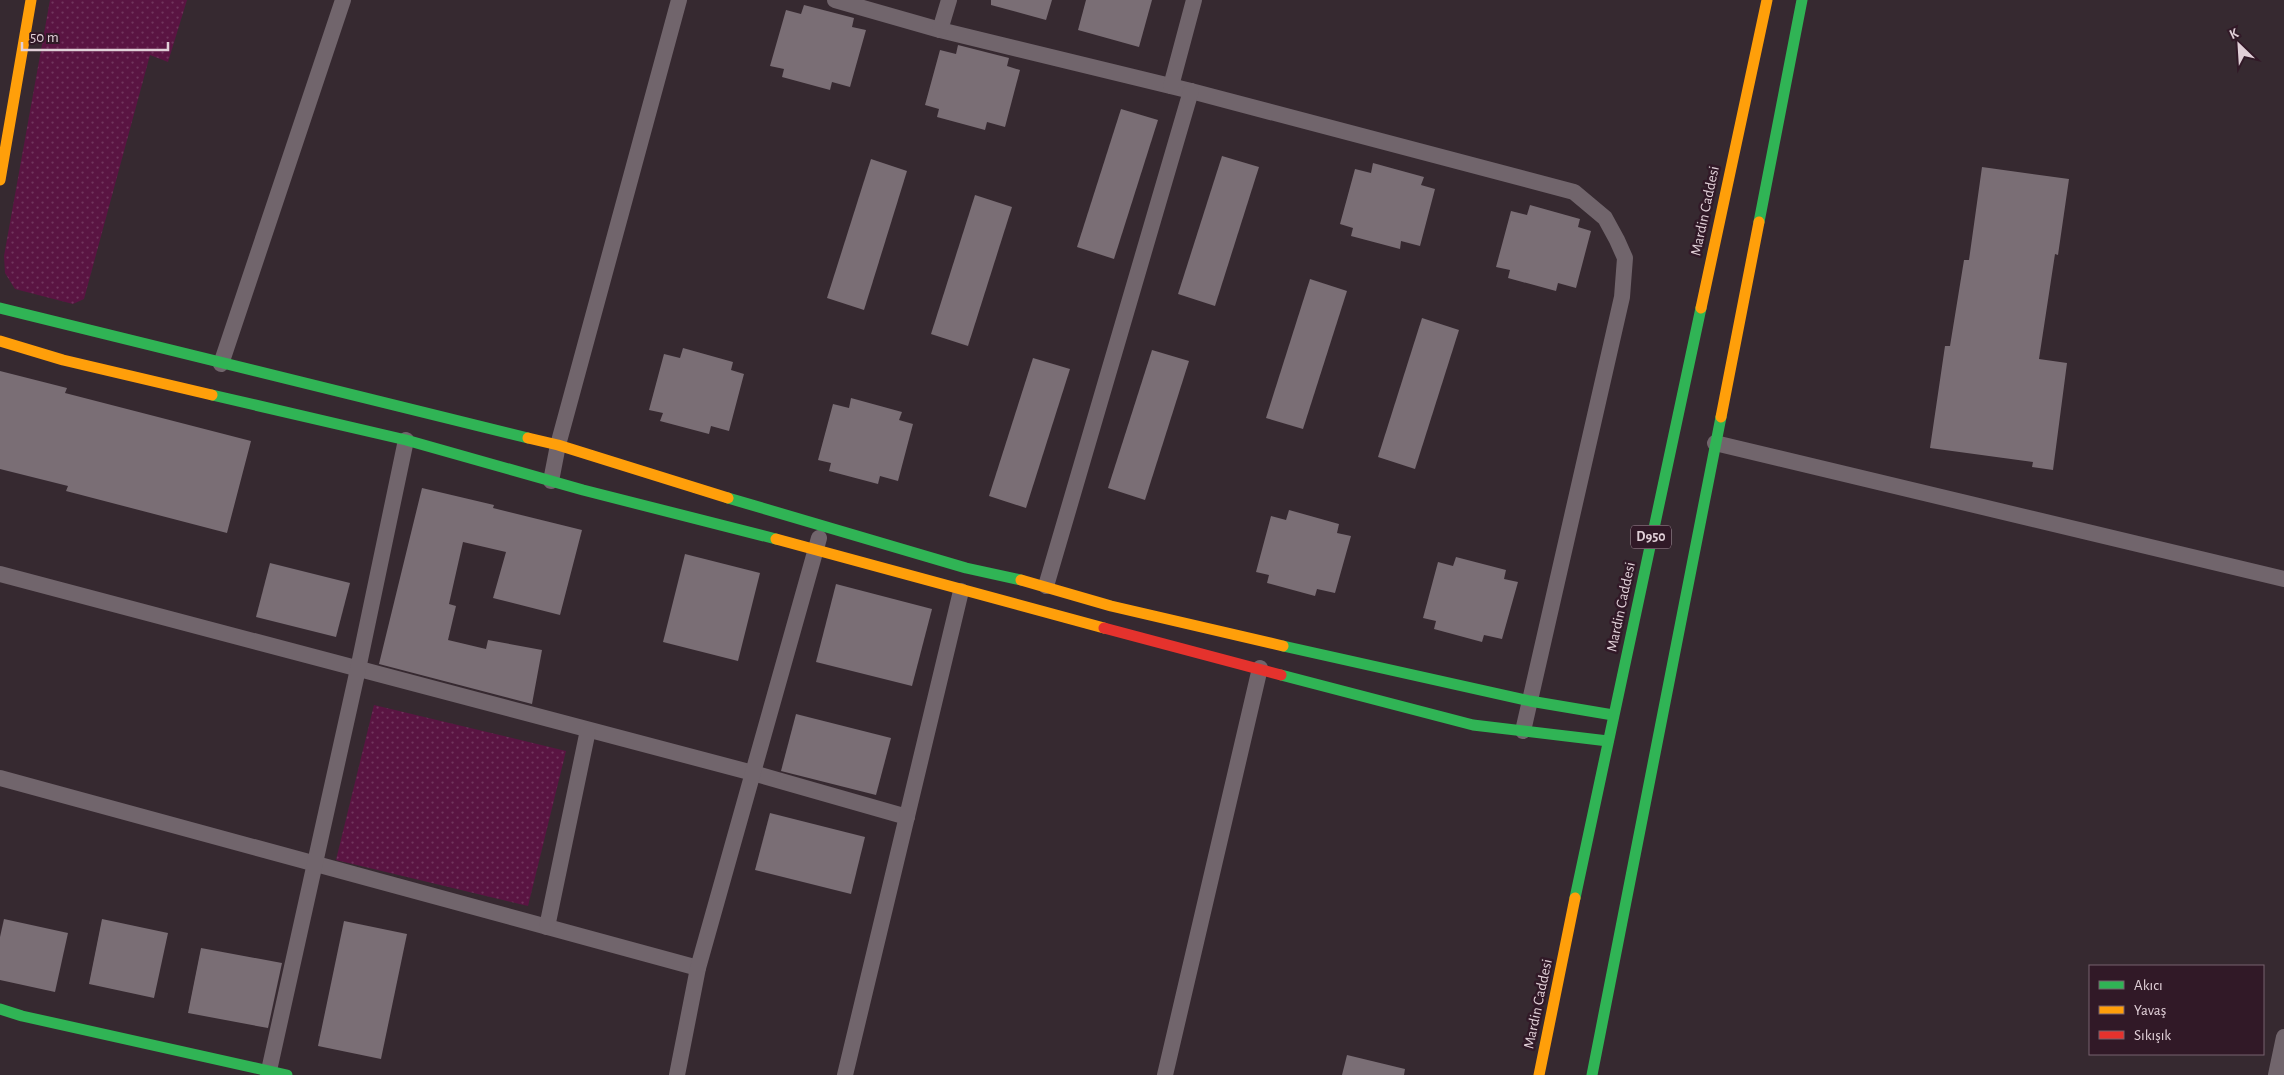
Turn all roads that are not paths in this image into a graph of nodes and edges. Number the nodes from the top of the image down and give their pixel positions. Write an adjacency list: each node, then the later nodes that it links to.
1 (31, 0): 12 (main road)
2 (343, 0): 15 (street)
3 (679, 0): 18 (street)
4 (835, 0): 9 (street)
5 (949, 0): 9 (street)
6 (1194, 0): 10 (street)
7 (1767, 0): 29 (main road, Mardin Caddesi / D950)
8 (1802, 0): 17 (main road)
9 (940, 30): 10 (street)
10 (1171, 86): 11 (street)
11 (1191, 91): 24 (street); 28 (street)
12 (0, 180)
13 (0, 308): 15 (main road)
14 (0, 341): 16 (main road)
15 (221, 364): 18 (main road)
16 (406, 440): 19 (main road); 27 (street)
17 (1714, 444): 23 (street); 47 (main road)
18 (558, 445): 19 (street); 20 (main road)
19 (551, 481): 21 (main road)
20 (821, 527): 21 (street); 24 (main road)
21 (816, 549): 25 (main road); 33 (street)
22 (0, 574): 27 (street)
23 (2284, 579)
24 (1046, 586): 28 (main road)
25 (960, 591): 26 (main road); 35 (street)
26 (1260, 668): 31 (main road); 45 (street)
27 (358, 669): 30 (street); 36 (street)
28 (1530, 701): 29 (main road); 31 (street)
29 (1613, 715): 32 (main road, Mardin Caddesi / D950)
30 (588, 730): 33 (street); 37 (street)
31 (1523, 731): 32 (main road)
32 (1608, 742): 46 (main road, Mardin Caddesi / D950)
33 (753, 773): 35 (street); 38 (street)
34 (0, 778): 36 (street)
35 (907, 817): 44 (street)
36 (315, 864): 37 (street); 41 (street)
37 (547, 927): 38 (street)
38 (698, 968): 43 (street)
39 (0, 1009): 41 (main road)
40 (2284, 1037): 48 (street)
41 (269, 1073): 42 (main road)
42 (287, 1075)
43 (677, 1075)
44 (845, 1075)
45 (1165, 1075)
46 (1539, 1075)
47 (1592, 1075)
48 (2276, 1075)

